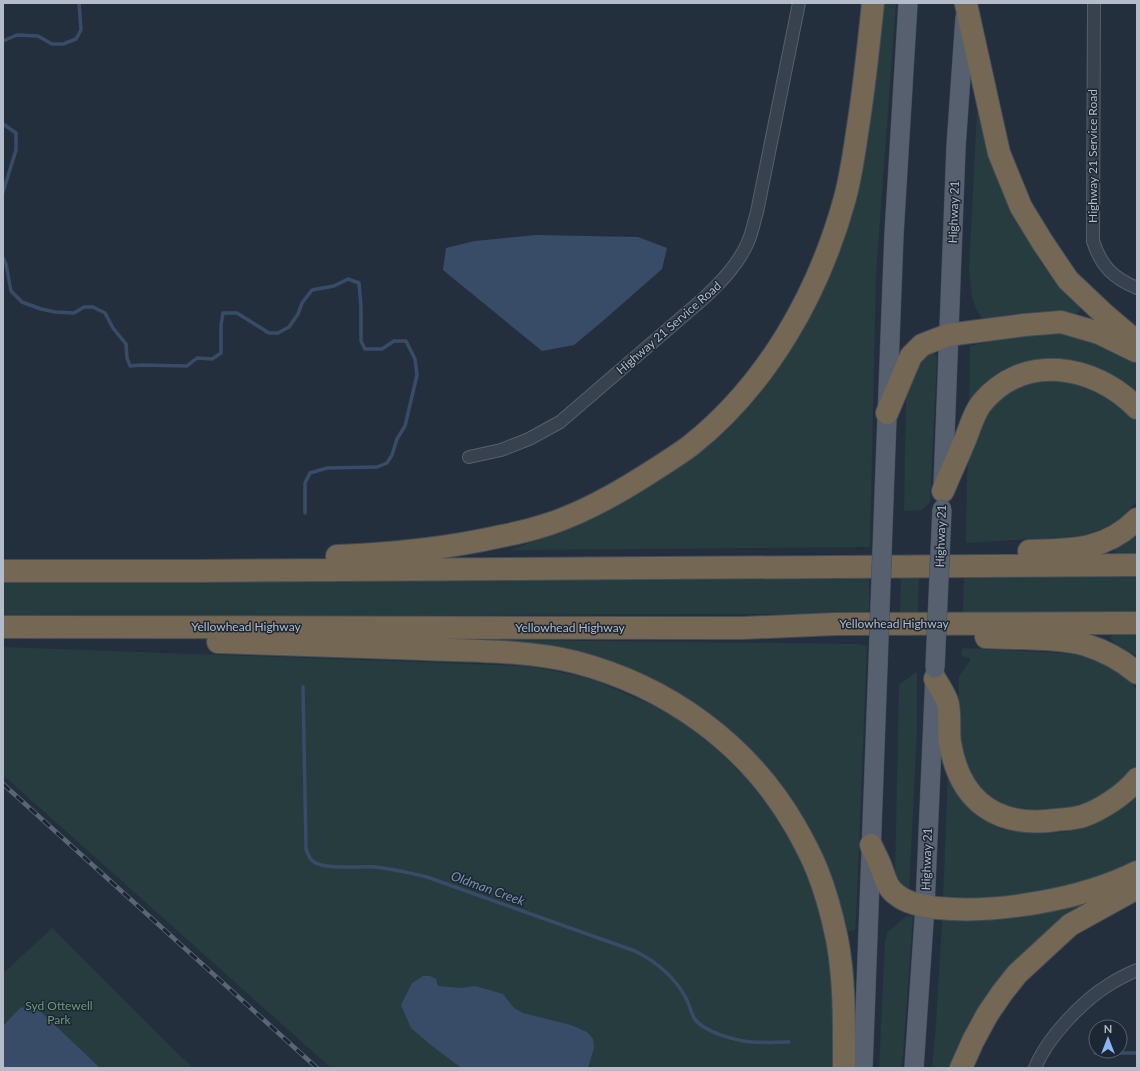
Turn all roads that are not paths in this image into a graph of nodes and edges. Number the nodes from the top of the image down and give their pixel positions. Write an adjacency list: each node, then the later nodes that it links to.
1 (799, 3): 12 (street, Highway 21 Service Road)
2 (874, 3): 18 (highway)
3 (908, 3): 11 (main road)
4 (966, 3): 7 (main road, Highway 21); 8 (highway)
5 (1094, 3): 6 (street, Highway 21 Service Road)
6 (1137, 288)
7 (948, 335): 9 (highway); 11 (highway); 13 (main road, Highway 21)
8 (1137, 342)
9 (1137, 352)
10 (1137, 408): 13 (highway)
11 (887, 413): 26 (main road, bridge)
12 (468, 457)
13 (943, 500): 24 (main road, Highway 21, bridge)
14 (1137, 519): 16 (highway)
15 (1137, 565): 16 (highway)
16 (969, 566): 18 (highway)
17 (3, 571): 18 (highway)
18 (191, 571)
19 (1137, 623): 21 (highway, Yellowhead Highway)
20 (3, 627): 21 (highway, Yellowhead Highway)
21 (743, 628): 23 (highway)
22 (3, 631): 31 (highway)
23 (1137, 673)
24 (935, 674): 25 (highway); 29 (main road, Highway 21)
25 (1137, 779)
26 (871, 845): 29 (highway); 32 (main road)
27 (1137, 872): 29 (highway)
28 (1137, 888): 34 (highway)
29 (925, 906): 33 (main road, Highway 21)
30 (1137, 970): 35 (street)
31 (844, 1068)
32 (863, 1068)
33 (914, 1068)
34 (962, 1068)
35 (1035, 1068)

